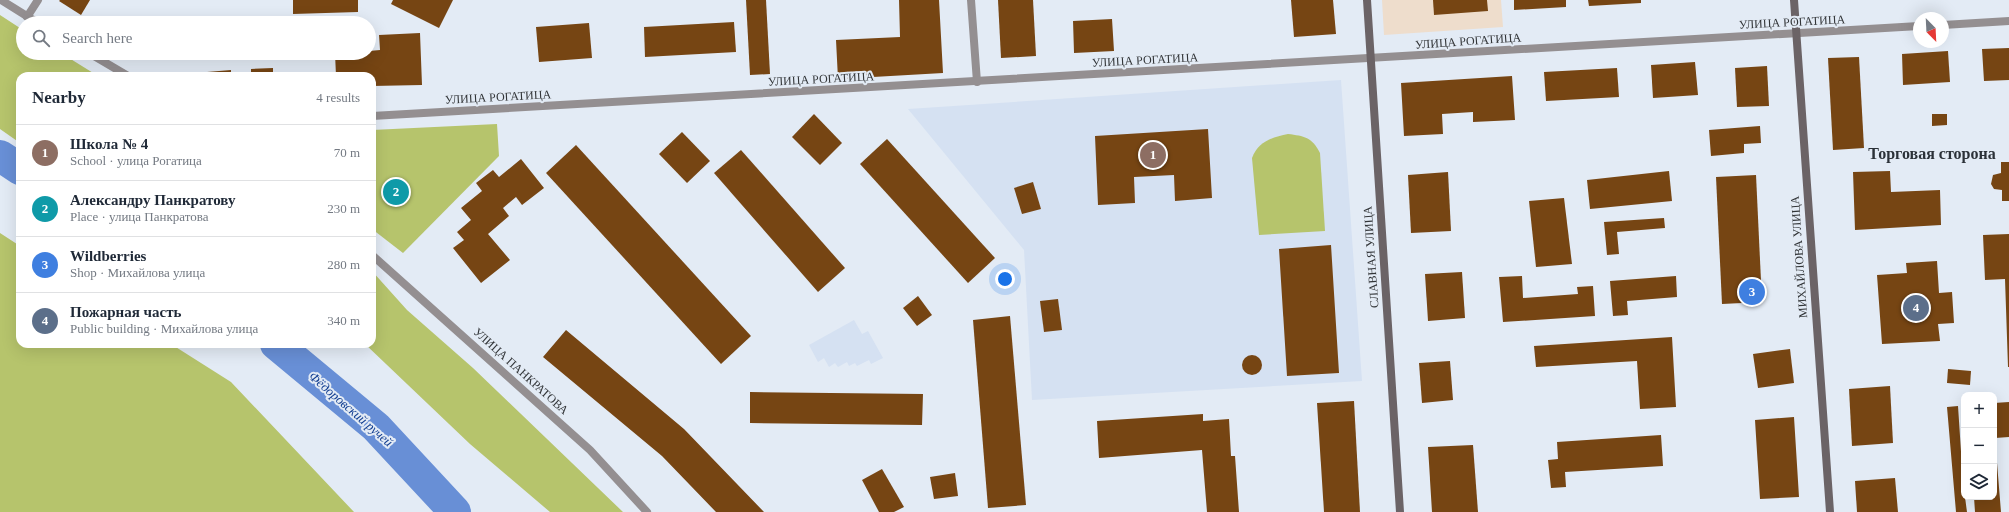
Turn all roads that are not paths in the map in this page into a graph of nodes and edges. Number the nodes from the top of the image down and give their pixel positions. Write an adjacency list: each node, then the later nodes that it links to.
1 (1, 0): 6 (street)
2 (38, 0): 7 (street)
3 (971, 0): 15 (street)
4 (1367, 0): 12 (street, СЛАВНАЯ УЛИЦА)
5 (1794, 0): 11 (street, МИХАЙЛОВА УЛИЦА)
6 (26, 16)
7 (29, 16)
8 (2009, 21): 9 (street)
9 (1949, 25)
10 (1913, 26): 11 (street, УЛИЦА РОГАТИЦА)
11 (1796, 33): 12 (street, УЛИЦА РОГАТИЦА); 20 (street, МИХАЙЛОВА УЛИЦА)
12 (1371, 59): 15 (street, УЛИЦА РОГАТИЦА); 19 (street, СЛАВНАЯ УЛИЦА)
13 (101, 60): 14 (street)
14 (121, 72)
15 (977, 82): 16 (street, УЛИЦА РОГАТИЦА)
16 (376, 116)
17 (376, 259): 18 (street, УЛИЦА ПАНКРАТОВА)
18 (647, 512)
19 (1400, 512)
20 (1830, 512)

